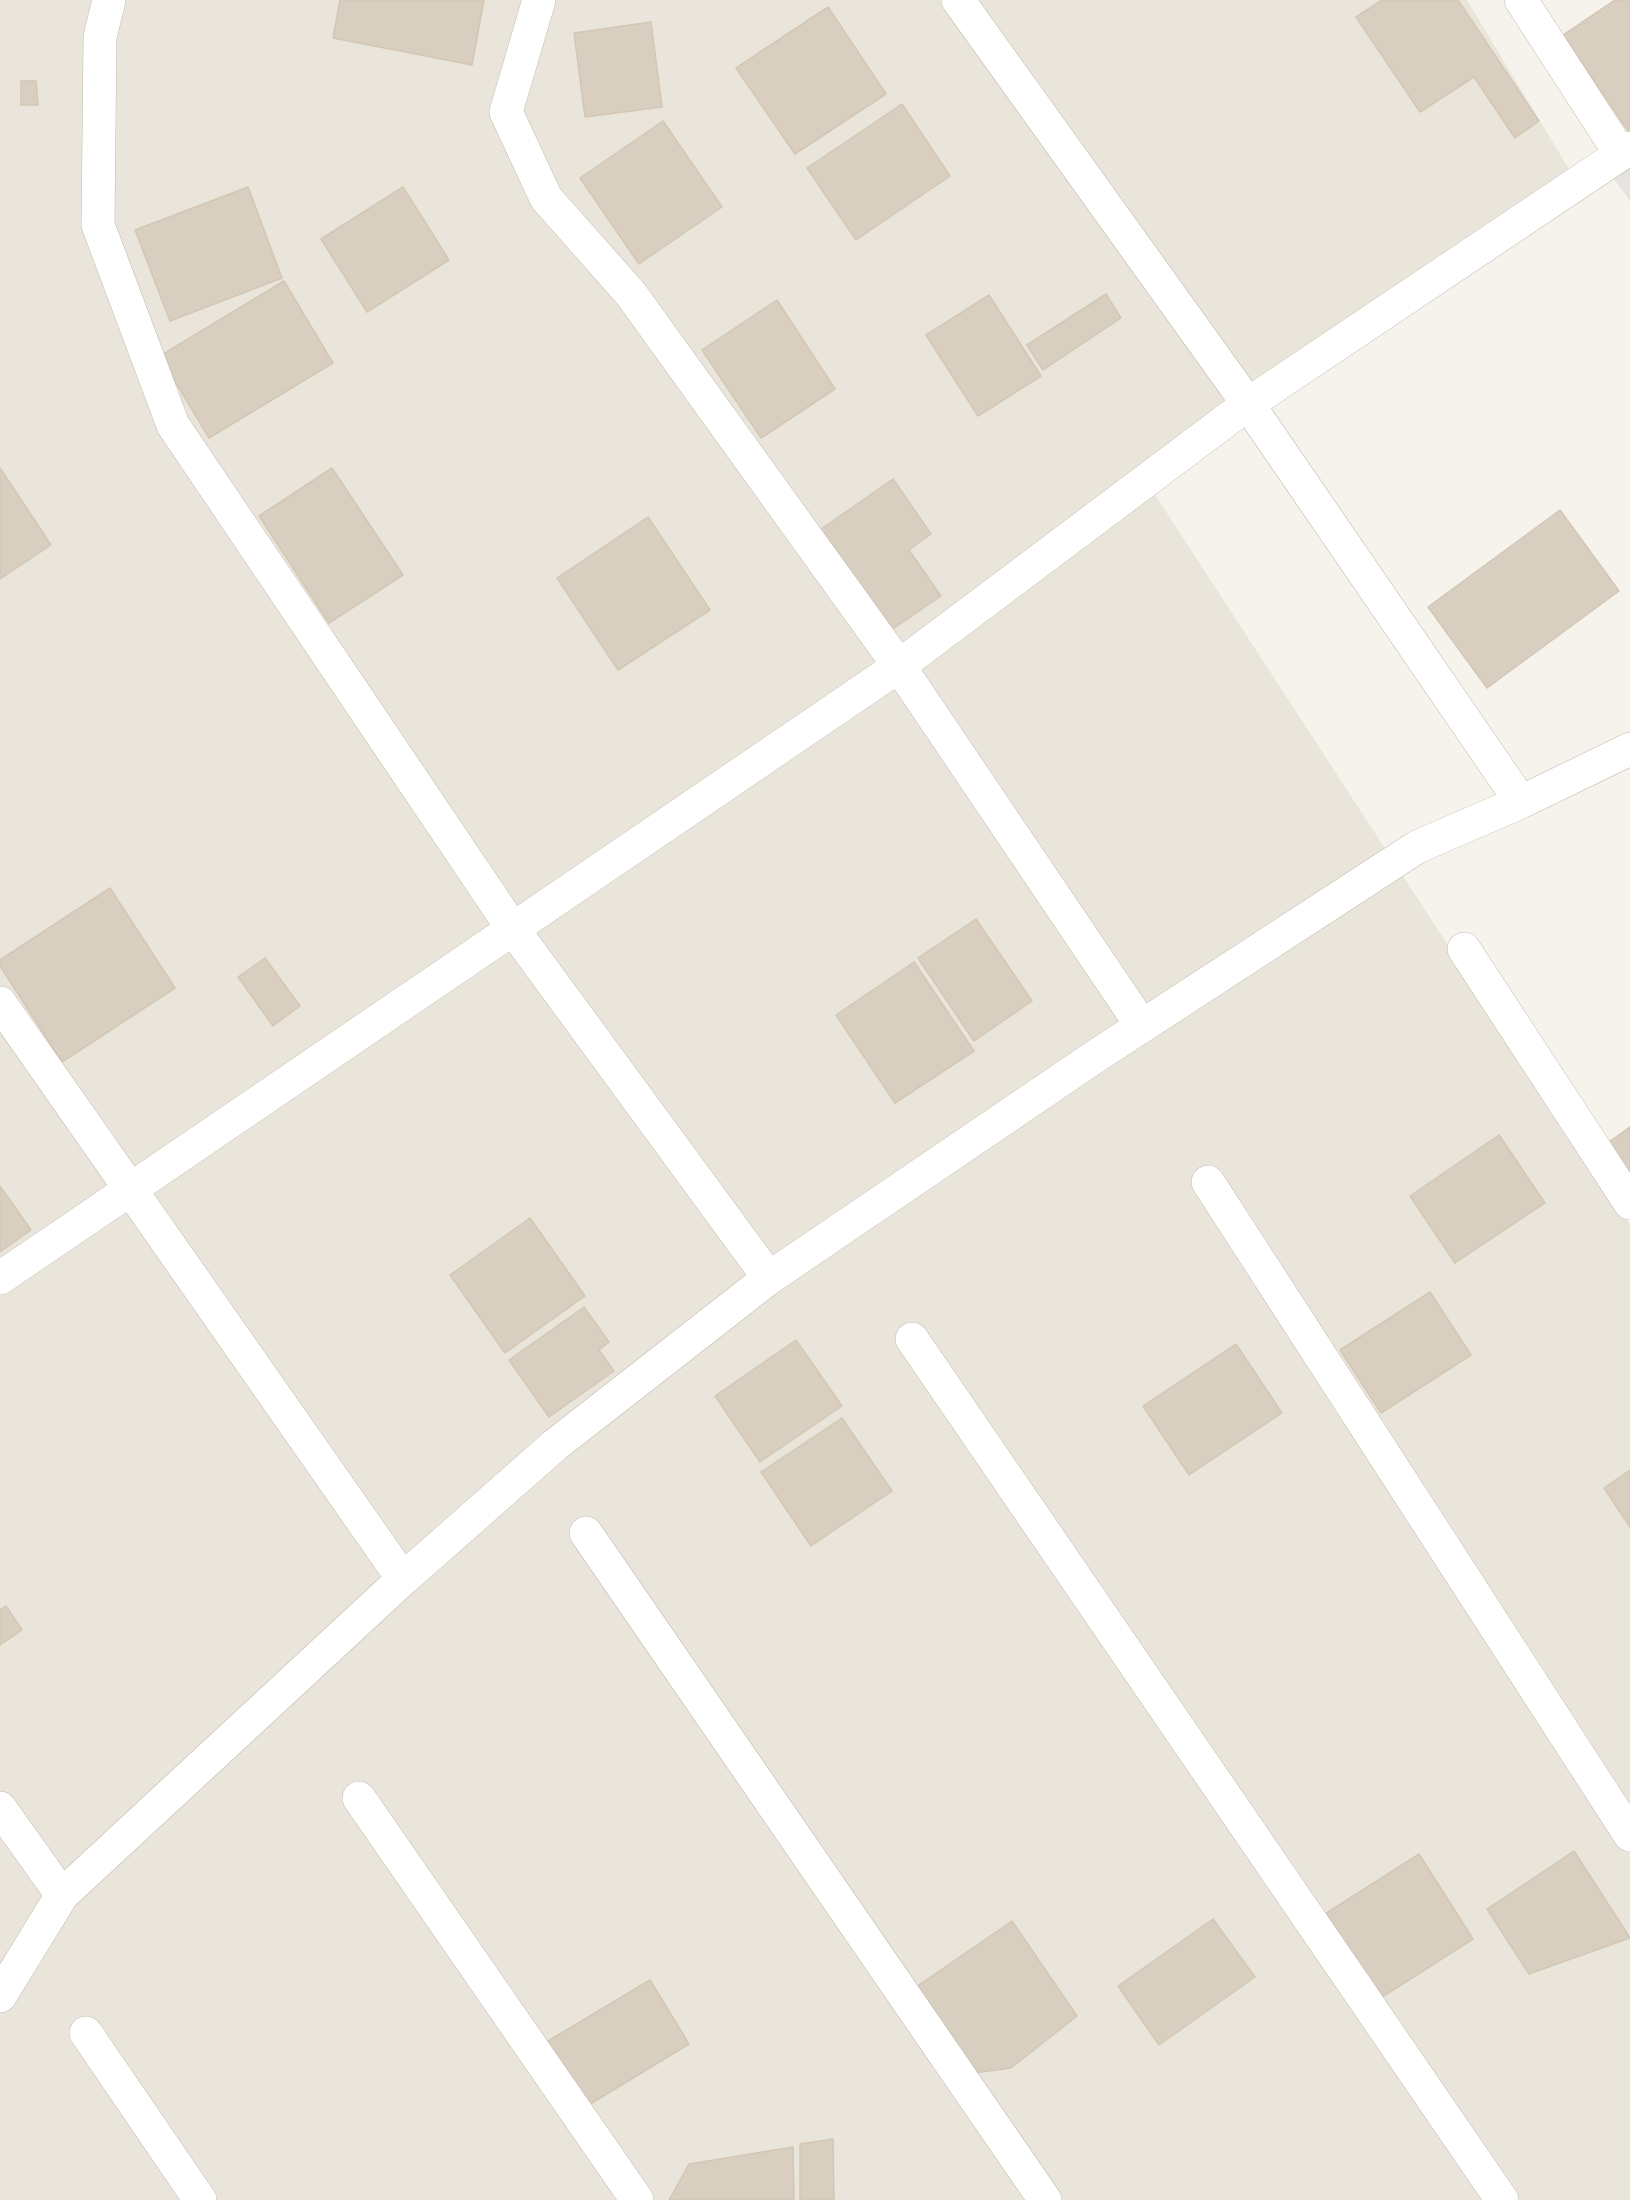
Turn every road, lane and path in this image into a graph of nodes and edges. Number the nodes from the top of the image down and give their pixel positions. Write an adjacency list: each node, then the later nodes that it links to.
1 (110, 0): 10 (street)
2 (539, 0): 7 (street)
3 (958, 0): 6 (street)
4 (1521, 0): 5 (street)
5 (1625, 151): 6 (street)
6 (1248, 404): 7 (street); 9 (street)
7 (899, 666): 10 (street); 13 (street)
8 (1630, 749): 9 (street)
9 (1521, 802): 13 (street)
10 (513, 928): 15 (street); 18 (street)
11 (1464, 949): 16 (street)
12 (0, 1003): 15 (street)
13 (1142, 1026): 18 (street)
14 (1208, 1182): 24 (street)
15 (131, 1189): 17 (street); 21 (street)
16 (1630, 1203)
17 (0, 1278)
18 (769, 1278): 21 (street)
19 (912, 1339): 31 (street)
20 (586, 1533): 30 (street)
21 (403, 1580): 25 (street)
22 (359, 1798): 29 (street)
23 (0, 1808): 25 (street)
24 (1630, 1835)
25 (62, 1895): 26 (street)
26 (0, 1996)
27 (86, 2034): 28 (street)
28 (200, 2200)
29 (637, 2200)
30 (1045, 2200)
31 (1502, 2200)

